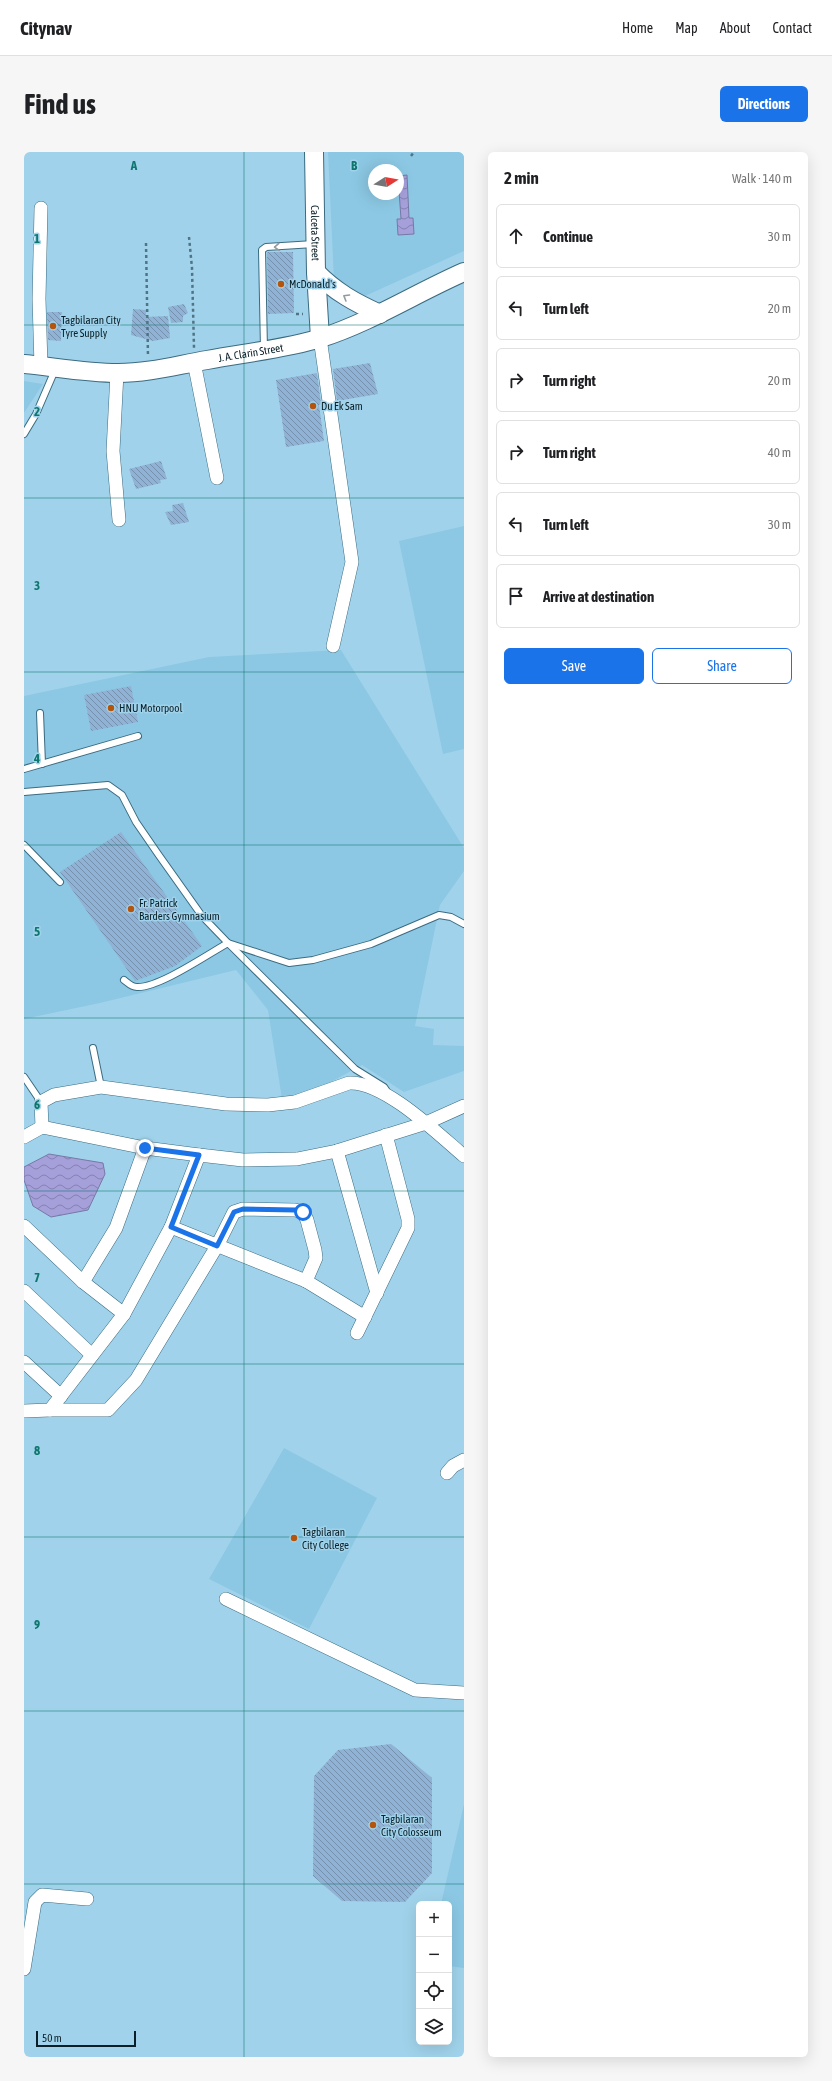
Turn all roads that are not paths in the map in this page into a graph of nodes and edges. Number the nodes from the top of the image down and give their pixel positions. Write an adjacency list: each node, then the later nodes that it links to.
1 (314, 152): 3 (main road, Calceta Street)
2 (40, 208): 10 (street)
3 (316, 244): 4 (main road, Calceta Street); 8 (lane, one-way to 8)
4 (316, 272): 6 (main road, one-way to 4); 7 (main road, Calceta Street)
5 (464, 272): 6 (main road, J. A. Clarin Street)
6 (380, 314): 7 (main road, J. A. Clarin Street)
7 (320, 338): 8 (main road, J. A. Clarin Street); 15 (street)
8 (264, 350): 9 (main road, J. A. Clarin Street)
9 (194, 362): 11 (main road, J. A. Clarin Street); 13 (street)
10 (40, 366): 11 (main road, J. A. Clarin Street); 12 (lane)
11 (117, 373): 14 (street)
12 (24, 434)
13 (217, 478)
14 (119, 520)
15 (333, 646)
16 (40, 713): 18 (lane)
17 (138, 736): 18 (lane)
18 (42, 764): 19 (lane)
19 (24, 769)
20 (24, 792): 24 (lane)
21 (24, 845): 22 (lane)
22 (60, 882)
23 (464, 924): 24 (lane)
24 (228, 943): 25 (lane); 29 (lane)
25 (124, 980)
26 (93, 1048): 28 (lane)
27 (24, 1077): 30 (lane)
28 (101, 1087): 29 (street); 30 (street)
29 (390, 1097): 32 (street)
30 (41, 1102): 33 (street)
31 (464, 1106): 32 (street)
32 (426, 1123): 34 (street); 39 (street)
33 (42, 1127): 35 (street); 36 (street)
34 (386, 1136): 37 (street); 46 (street)
35 (24, 1137)
36 (145, 1148): 38 (street); 44 (street)
37 (337, 1151): 38 (street); 46 (street)
38 (199, 1155): 41 (street)
39 (464, 1156)
40 (24, 1226): 44 (street)
41 (171, 1227): 42 (street); 47 (street)
42 (217, 1246): 43 (street); 43 (street); 53 (street)
43 (306, 1281): 48 (street)
44 (83, 1282): 47 (street)
45 (24, 1291): 50 (street)
46 (377, 1293): 48 (street)
47 (124, 1314): 50 (street)
48 (365, 1317): 49 (street)
49 (357, 1332)
50 (92, 1355): 52 (street)
51 (24, 1362): 52 (street)
52 (61, 1396): 53 (street)
53 (50, 1410): 54 (street)
54 (24, 1411)
55 (464, 1460): 56 (street)
56 (448, 1473)
57 (226, 1599): 58 (street)
58 (464, 1693)
59 (87, 1899): 60 (street)
60 (24, 1969)

